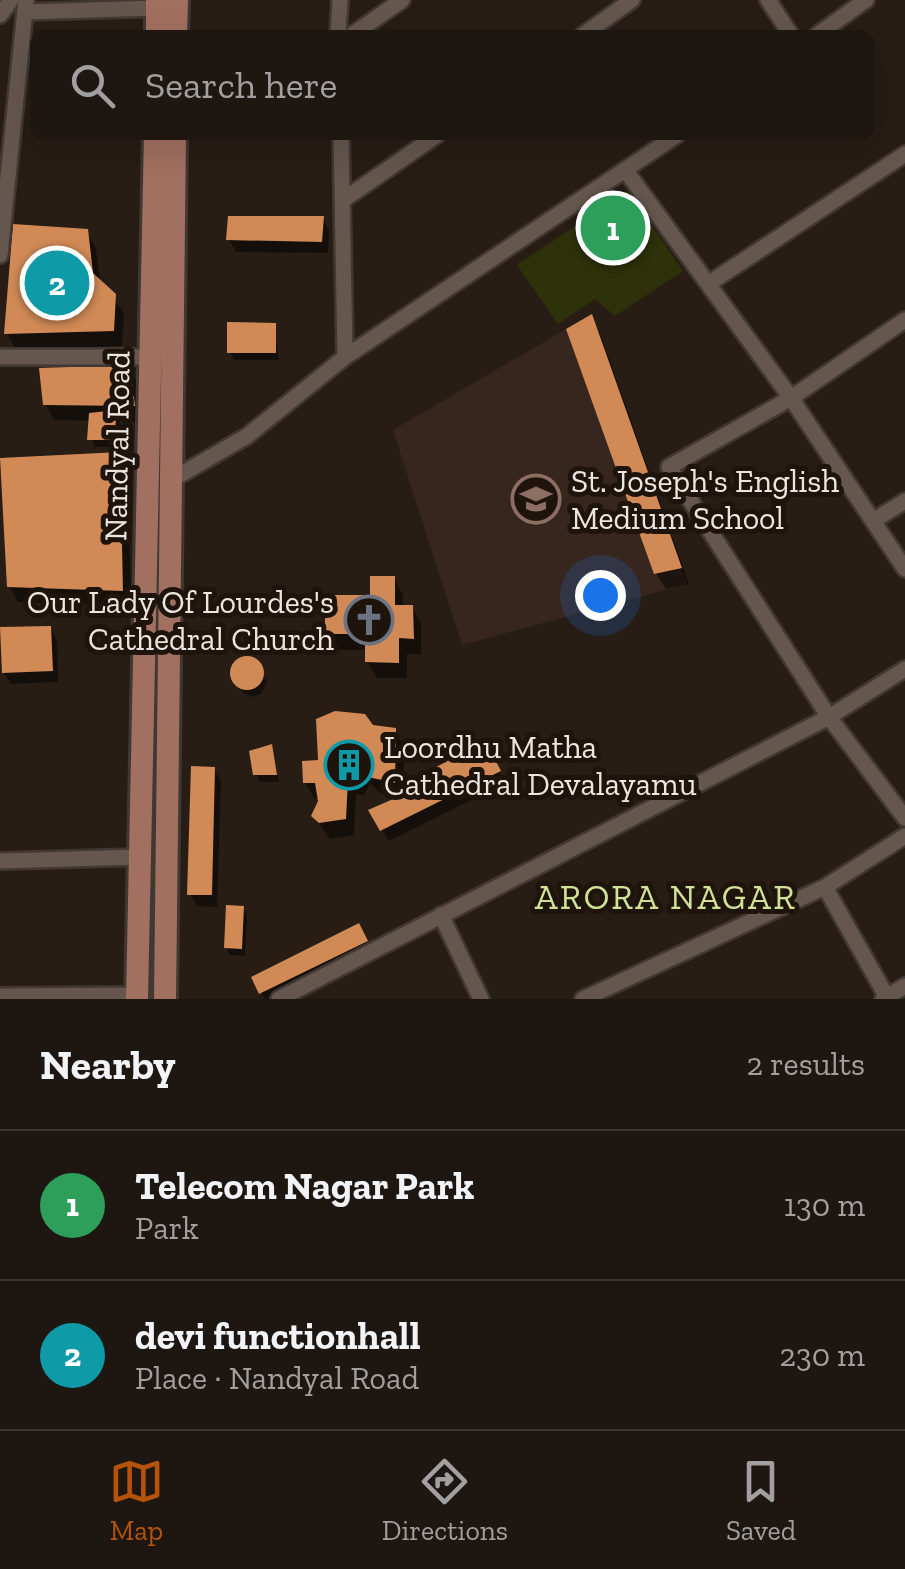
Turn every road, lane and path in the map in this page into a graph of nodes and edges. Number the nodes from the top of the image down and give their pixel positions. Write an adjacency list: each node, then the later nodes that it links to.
1 (11, 0): 10 (street)
2 (340, 0): 14 (street)
3 (402, 0): 15 (street)
4 (602, 0): 11 (street)
5 (632, 0): 11 (street)
6 (768, 0): 17 (street)
7 (866, 0): 18 (street)
8 (164, 3): 9 (street); 12 (main road); 13 (main road)
9 (25, 6): 27 (street)
10 (0, 15)
11 (612, 15): 16 (street)
12 (158, 30)
13 (174, 30)
14 (338, 30)
15 (359, 30)
16 (590, 30)
17 (789, 30)
18 (824, 30)
19 (155, 140): 31 (main road, Nandyal Road)
20 (176, 140): 34 (main road, Nandyal Road)
21 (341, 140): 26 (street)
22 (430, 140): 26 (street)
23 (670, 140): 25 (street)
24 (905, 154): 28 (street)
25 (626, 172): 28 (street); 32 (street)
26 (343, 200): 32 (street)
27 (0, 255)
28 (708, 284): 33 (street)
29 (905, 320): 33 (street)
30 (0, 357): 31 (street)
31 (151, 357): 42 (main road, Nandyal Road)
32 (345, 357): 34 (street)
33 (790, 398): 36 (street); 39 (street)
34 (172, 479): 51 (main road, Nandyal Road)
35 (905, 501): 36 (street)
36 (873, 520): 37 (street)
37 (905, 569)
38 (905, 669): 39 (street)
39 (829, 717): 40 (street); 45 (street)
40 (905, 818)
41 (905, 836): 44 (street)
42 (140, 857): 43 (street); 49 (main road, Nandyal Road)
43 (0, 860)
44 (825, 887): 50 (street); 54 (street)
45 (441, 916): 47 (street); 52 (street)
46 (905, 986): 50 (street)
47 (479, 995): 53 (street)
48 (0, 996): 49 (street)
49 (138, 997)
50 (886, 998)
51 (165, 999)
52 (279, 999)
53 (460, 999)
54 (583, 999)

